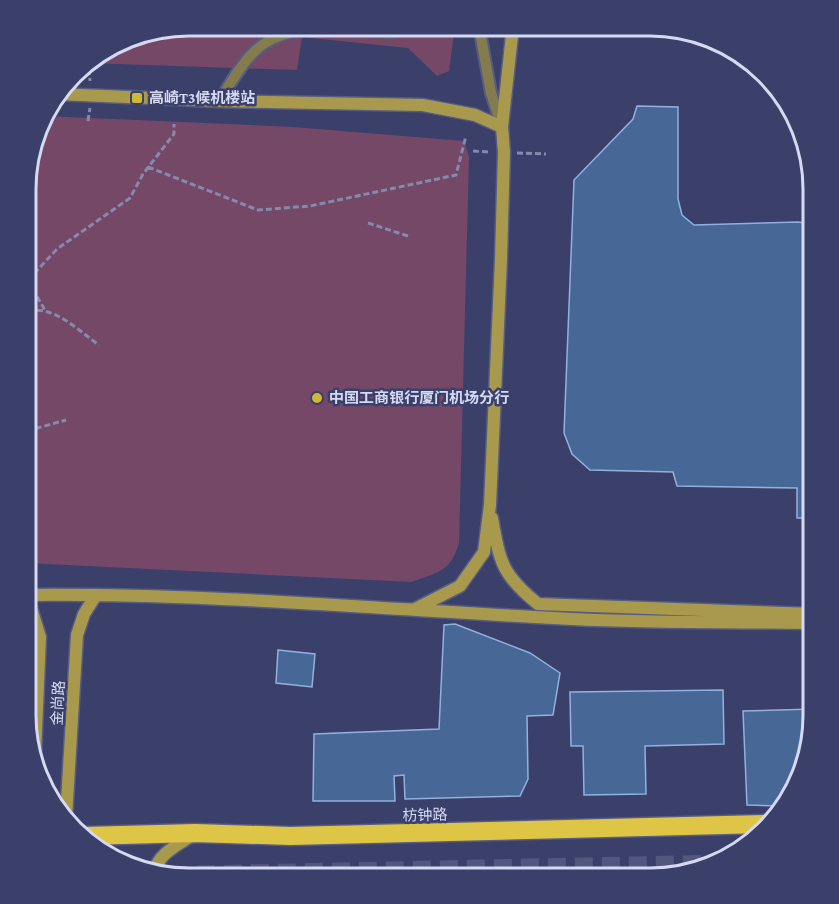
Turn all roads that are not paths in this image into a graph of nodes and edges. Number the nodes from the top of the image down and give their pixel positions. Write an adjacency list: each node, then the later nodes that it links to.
1 (277, 36): 5 (lane)
2 (481, 36): 6 (lane)
3 (512, 36): 6 (main road)
4 (69, 94): 5 (main road)
5 (219, 101): 6 (main road)
6 (502, 127): 7 (main road)
7 (490, 504): 10 (main road); 11 (main road)
8 (36, 595): 9 (main road)
9 (96, 595): 10 (main road); 15 (main road, 金尚路)
10 (414, 609): 12 (main road)
11 (803, 614)
12 (803, 622)
13 (36, 624): 14 (main road, 金尚路)
14 (37, 730)
15 (67, 806)
16 (757, 824): 17 (highway, 枋钟路)
17 (195, 833): 18 (highway, 枋钟路); 19 (main road)
18 (96, 836)
19 (156, 864)

